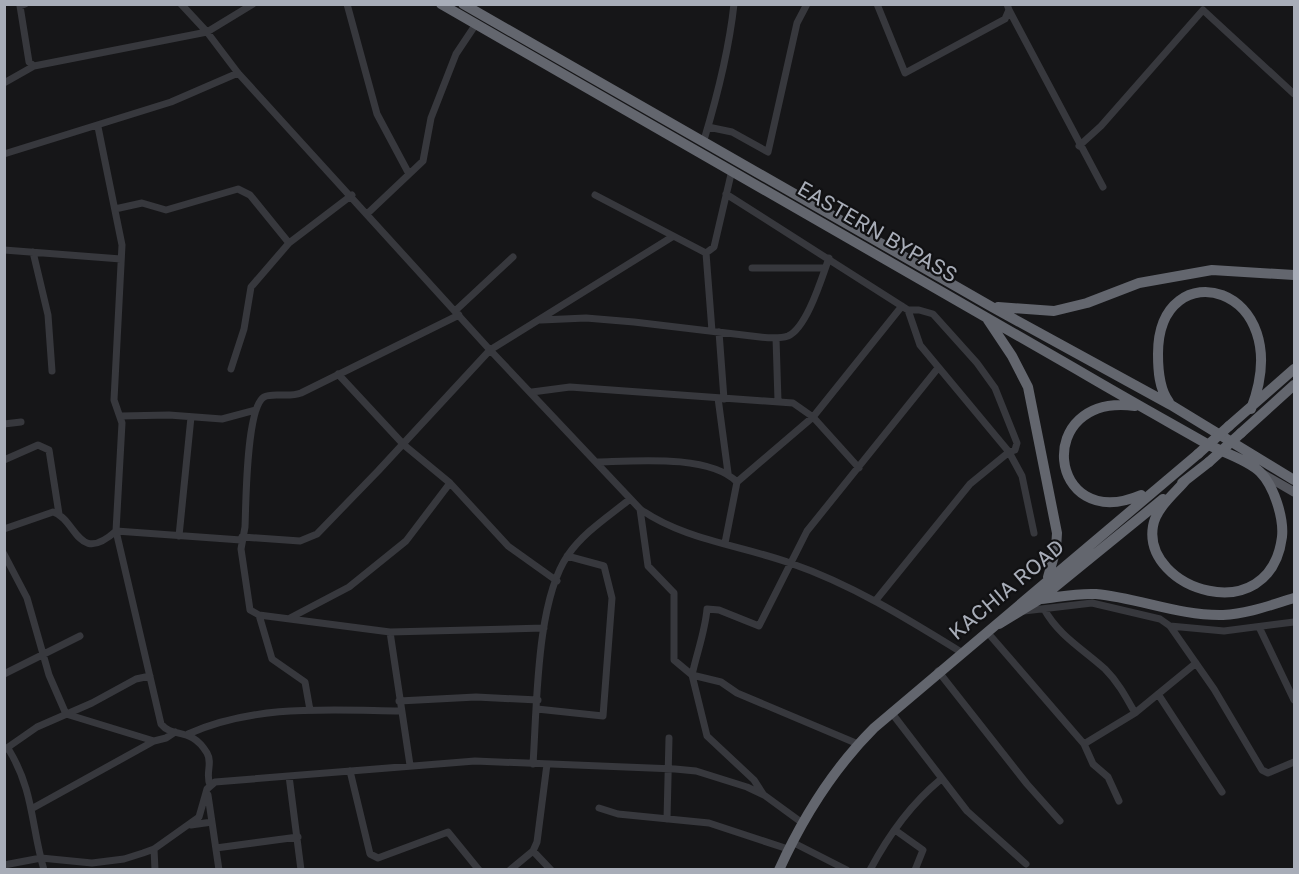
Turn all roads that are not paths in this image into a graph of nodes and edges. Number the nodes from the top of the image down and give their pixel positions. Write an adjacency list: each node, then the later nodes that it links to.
1 (25, 4): 13 (street)
2 (181, 4): 12 (street)
3 (253, 4): 12 (street)
4 (347, 4): 23 (street)
5 (441, 4): 11 (highway, EASTERN BYPASS)
6 (463, 4): 19 (highway, EASTERN BYPASS)
7 (734, 4): 17 (street)
8 (807, 4): 17 (street)
9 (877, 4): 10 (street)
10 (1008, 7): 20 (street)
11 (476, 24): 22 (highway, EASTERN BYPASS); 23 (street)
12 (207, 32): 13 (street); 14 (street)
13 (34, 66): 15 (street)
14 (238, 73): 18 (street); 26 (street)
15 (4, 83)
16 (1294, 94): 20 (street)
17 (708, 126): 19 (street)
18 (98, 127): 21 (street); 28 (street)
19 (704, 140): 41 (highway, EASTERN BYPASS)
20 (1079, 146): 24 (street)
21 (4, 154)
22 (732, 170): 25 (street); 44 (highway, EASTERN BYPASS)
23 (409, 174): 29 (street)
24 (1103, 187)
25 (726, 194): 34 (street); 36 (street)
26 (352, 195): 29 (street); 31 (street)
27 (595, 195): 30 (street)
28 (115, 209): 31 (street); 37 (street)
29 (368, 213): 43 (street)
30 (672, 237): 34 (street); 45 (street)
31 (289, 243): 50 (street)
32 (4, 250): 33 (street)
33 (33, 252): 37 (street); 52 (street)
34 (706, 253): 46 (street)
35 (513, 257): 43 (street)
36 (829, 258): 39 (street); 42 (street)
37 (121, 259): 64 (street)
38 (752, 268): 39 (street)
39 (825, 268): 47 (street)
40 (1294, 275): 41 (highway)
41 (992, 307): 59 (highway, EASTERN BYPASS)
42 (905, 308): 49 (street); 66 (street); 70 (street)
43 (457, 313): 48 (street); 53 (street)
44 (984, 315): 60 (highway, EASTERN BYPASS); 94 (highway)
45 (538, 320): 46 (street); 48 (street)
46 (715, 332): 47 (street); 57 (street)
47 (776, 338): 58 (street)
48 (490, 350): 55 (street); 69 (street)
49 (938, 368): 70 (street); 73 (street)
50 (231, 369)
51 (1294, 369): 62 (highway, KACHIA ROAD)
52 (52, 371)
53 (338, 374): 63 (street); 69 (street)
54 (1294, 386): 61 (highway)
55 (532, 392): 57 (street); 72 (street)
56 (1294, 394): 61 (highway)
57 (721, 398): 58 (street); 75 (street)
58 (778, 400): 66 (street)
59 (1171, 405): 62 (highway); 77 (highway, EASTERN BYPASS)
60 (1139, 406): 74 (highway, EASTERN BYPASS); 80 (highway)
61 (1274, 406): 76 (highway, bridge)
62 (1251, 408): 80 (highway, KACHIA ROAD, bridge)
63 (256, 410): 65 (street); 89 (street)
64 (121, 416): 65 (street); 86 (street)
65 (191, 417): 88 (street)
66 (813, 417): 73 (street); 78 (street)
67 (21, 422): 68 (street)
68 (4, 424)
69 (404, 444): 79 (street); 89 (street)
70 (1009, 452): 87 (street); 97 (street)
71 (4, 460): 84 (street)
72 (597, 462): 75 (street); 82 (street)
73 (859, 468): 93 (street)
74 (1259, 472): 76 (highway); 81 (main road, EASTERN BYPASS)
75 (728, 473): 78 (street)
76 (1186, 480): 98 (highway)
77 (1294, 480)
78 (737, 482): 90 (street)
79 (450, 483): 95 (street); 100 (street)
80 (1152, 491): 94 (highway, KACHIA ROAD)
81 (1294, 492)
82 (630, 499): 83 (street); 92 (street)
83 (640, 508): 90 (street); 114 (street)
84 (59, 514): 85 (street); 86 (street)
85 (4, 529)
86 (116, 531): 88 (street); 115 (street)
87 (1034, 533)
88 (179, 536): 89 (street)
89 (242, 539): 99 (street)
90 (725, 543): 93 (street)
91 (4, 554): 110 (street)
92 (567, 556): 95 (street); 119 (street)
93 (791, 563): 97 (street); 114 (street)
94 (1047, 579): 102 (highway, KACHIA ROAD)
95 (557, 580): 104 (street)
96 (1294, 598): 98 (highway)
97 (876, 600): 109 (street)
98 (1042, 604): 102 (highway); 103 (street); 123 (street)
99 (259, 615): 100 (street); 120 (street)
100 (290, 618): 106 (street)
101 (1294, 622): 105 (street)
102 (999, 624): 107 (highway, KACHIA ROAD)
103 (1170, 626): 105 (street); 111 (street)
104 (544, 628): 106 (street); 119 (street)
105 (1260, 629): 117 (street)
106 (390, 632): 118 (street)
107 (988, 633): 109 (highway, KACHIA ROAD); 130 (street)
108 (80, 636): 110 (street)
109 (961, 652): 112 (highway, KACHIA ROAD)
110 (43, 654): 113 (street); 124 (street)
111 (1196, 663): 116 (street); 132 (street)
112 (938, 671): 122 (highway, KACHIA ROAD); 147 (street)
113 (4, 674)
114 (692, 675): 129 (street); 142 (street)
115 (150, 676): 124 (street); 125 (street)
116 (1158, 694): 123 (street); 141 (street)
117 (1294, 700)
118 (399, 701): 119 (street); 121 (street)
119 (537, 705): 133 (street)
120 (310, 710): 121 (street); 126 (street)
121 (400, 711): 135 (street)
122 (891, 712): 129 (highway, KACHIA ROAD); 139 (street)
123 (1135, 712): 130 (street)
124 (66, 714): 128 (street); 131 (street)
125 (176, 732): 126 (street); 128 (street)
126 (188, 734): 140 (street)
127 (669, 738): 136 (street)
128 (154, 741): 144 (street)
129 (858, 744): 149 (highway, KACHIA ROAD)
130 (1084, 744): 143 (street)
131 (7, 750): 144 (street)
132 (1294, 762)
133 (533, 764): 134 (street); 135 (street)
134 (547, 764): 136 (street); 156 (street)
135 (410, 765): 137 (street)
136 (670, 768): 142 (street); 146 (street)
137 (350, 771): 138 (street); 165 (street)
138 (289, 776): 140 (street); 152 (street)
139 (940, 780): 151 (street); 158 (street)
140 (209, 787): 148 (street); 150 (street)
141 (1222, 792)
142 (764, 795): 149 (street)
143 (1119, 801)
144 (33, 808): 157 (street)
145 (599, 808): 146 (street)
146 (667, 819): 153 (street)
147 (1060, 821)
148 (212, 822): 150 (street); 154 (street)
149 (801, 822): 153 (highway, KACHIA ROAD)
150 (191, 825): 155 (street)
151 (895, 830): 170 (street); 171 (street)
152 (298, 837): 154 (street); 164 (street)
153 (790, 845): 168 (highway, KACHIA ROAD); 169 (street)
154 (216, 848): 163 (street)
155 (154, 849): 160 (street); 162 (street)
156 (533, 851): 166 (street); 167 (street)
157 (41, 858): 159 (street); 160 (street); 161 (street)
158 (1026, 864)
159 (4, 865)
160 (83, 866)
161 (44, 870)
162 (155, 870)
163 (219, 870)
164 (300, 870)
165 (479, 870)
166 (510, 870)
167 (551, 870)
168 (779, 870)
169 (848, 870)
170 (870, 870)
171 (915, 870)

